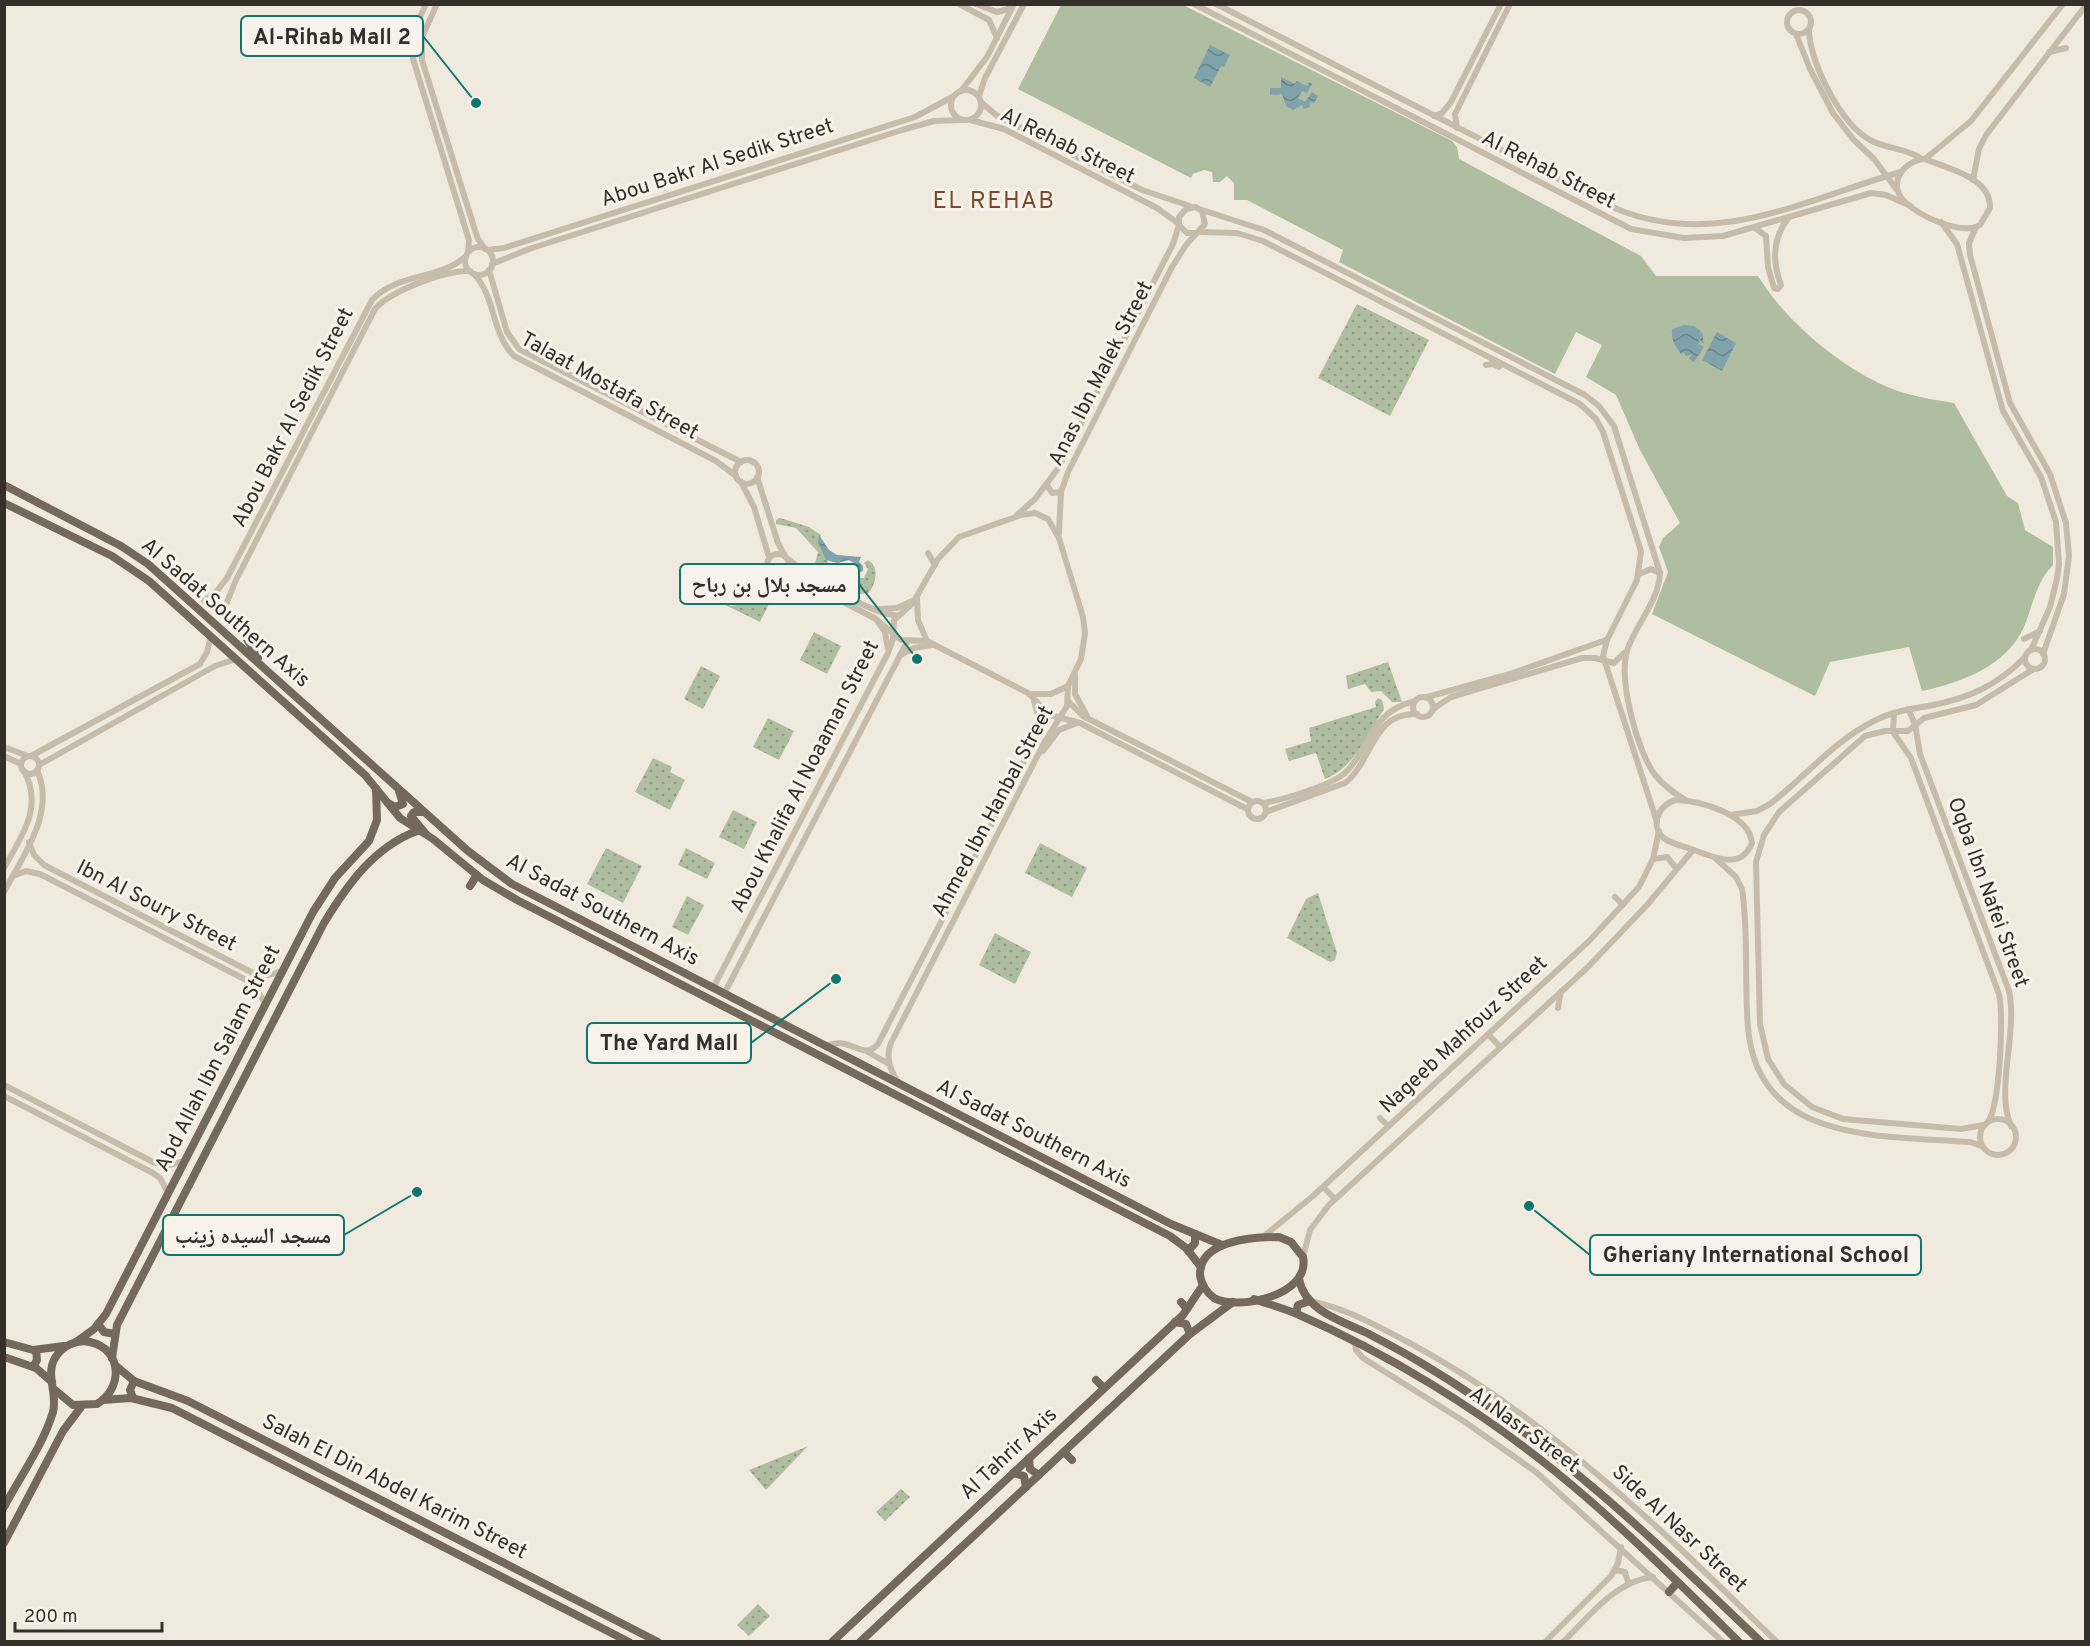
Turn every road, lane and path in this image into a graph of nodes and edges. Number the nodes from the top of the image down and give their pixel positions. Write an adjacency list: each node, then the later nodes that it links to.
1 (426, 4): 60 (street)
2 (959, 4): 18 (street)
3 (976, 4): 13 (street)
4 (1024, 4): 26 (street, Al Rehab Street)
5 (1194, 4): 22 (street, Al Rehab Street)
6 (1215, 4): 21 (street, Al Rehab Street)
7 (1502, 4): 23 (street)
8 (1510, 4): 23 (street)
9 (1791, 4): 15 (street)
10 (2063, 4): 32 (street, Al Rehab Street)
11 (435, 5): 58 (street)
12 (2085, 5): 20 (street)
13 (1014, 6): 18 (street)
14 (1801, 8): 15 (street); 16 (street)
15 (1791, 15): 17 (street)
16 (1809, 29): 17 (street); 32 (street)
17 (1796, 34): 36 (street)
18 (997, 38): 24 (street)
19 (2066, 48): 20 (street)
20 (2049, 52): 37 (street)
21 (1315, 55): 22 (street); 28 (street, Al Rehab Street)
22 (1310, 65): 54 (street, Al Rehab Street)
23 (1463, 89): 28 (street); 31 (street)
24 (961, 91): 25 (street); 26 (street)
25 (954, 96): 29 (street); 42 (street, Abou Bakr Al Sedik Street)
26 (979, 96): 27 (street)
27 (982, 103): 30 (street); 40 (street, Al Rehab Street)
28 (1434, 116): 31 (street, Al Rehab Street)
29 (962, 120): 30 (street); 46 (street, Abou Bakr Al Sedik Street)
30 (970, 120): 45 (street, Al Rehab Street)
31 (1456, 128): 35 (street, Al Rehab Street)
32 (1923, 159): 34 (street, Al Rehab Street); 37 (street)
33 (1550, 166): 35 (street)
34 (1900, 172): 36 (street, Al Rehab Street); 39 (street)
35 (1546, 174): 47 (street, Al Rehab Street)
36 (1886, 176): 38 (street, Al Rehab Street); 39 (street)
37 (1973, 180): 52 (street)
38 (1840, 190): 41 (street); 47 (street, Al Rehab Street)
39 (1898, 191): 43 (street)
40 (1164, 199): 44 (street, Al Rehab Street); 45 (street)
41 (1843, 200): 43 (street, Al Rehab Street); 48 (street, Al Rehab Street)
42 (644, 203): 46 (street); 58 (street, Abou Bakr Al Sedik Street)
43 (1911, 206): 50 (street)
44 (1196, 208): 49 (street, Al Rehab Street); 51 (street); 55 (street)
45 (1159, 209): 51 (street, Al Rehab Street)
46 (646, 211): 61 (street, Abou Bakr Al Sedik Street)
47 (1635, 217): 54 (street)
48 (1789, 217): 53 (street, Al Rehab Street); 53 (street)
49 (1231, 219): 56 (street); 68 (street, Al Rehab Street)
50 (1941, 222): 52 (street); 64 (street)
51 (1179, 224): 55 (street); 57 (street, Anas Ibn Malek Street)
52 (1976, 227): 63 (street)
53 (1754, 228): 54 (street, Al Rehab Street)
54 (1631, 230)
55 (1198, 232): 56 (street); 59 (street, Anas Ibn Malek Street)
56 (1230, 233): 66 (street)
57 (1173, 244): 59 (street); 77 (street, Anas Ibn Malek Street)
58 (486, 249): 60 (street); 61 (street)
59 (1183, 249): 78 (street, Anas Ibn Malek Street)
60 (467, 254): 62 (street); 67 (street, Abou Bakr Al Sedik Street)
61 (490, 267): 62 (street); 72 (street, Talaat Mostafa Street)
62 (472, 273): 69 (street, Abou Bakr Al Sedik Street); 75 (street, Talaat Mostafa Street)
63 (1980, 291): 64 (street); 107 (street)
64 (1970, 293): 96 (street)
65 (1486, 365): 66 (street)
66 (1507, 366): 70 (street)
67 (323, 393): 69 (street); 89 (street, Abou Bakr Al Sedik Street)
68 (1585, 395): 70 (street); 86 (street)
69 (330, 396): 71 (street, Abou Bakr Al Sedik Street)
70 (1580, 404): 87 (street)
71 (297, 460): 73 (street); 90 (street, Abou Bakr Al Sedik Street)
72 (741, 462): 74 (street); 75 (street)
73 (301, 468)
74 (758, 477): 75 (street); 84 (street)
75 (738, 479): 83 (street, Talaat Mostafa Street)
76 (4, 484): 92 (main road, Al Sadat Southern Axis)
77 (1047, 484): 78 (street); 80 (street, Anas Ibn Malek Street)
78 (1061, 492): 81 (street, Anas Ibn Malek Street)
79 (4, 503): 99 (main road, Al Sadat Southern Axis)
80 (1015, 516): 81 (street, Ahmed Ibn Hanbal Street); 85 (street)
81 (1059, 537): 116 (street, Ahmed Ibn Hanbal Street)
82 (928, 553): 85 (street)
83 (769, 557): 84 (street); 88 (street)
84 (787, 558): 88 (street); 93 (street)
85 (935, 565): 91 (street)
86 (1660, 573): 87 (street); 104 (street)
87 (1639, 574): 101 (street)
88 (782, 576): 93 (street)
89 (227, 577): 90 (street); 92 (street, Abou Bakr Al Sedik Street)
90 (237, 582): 95 (street, Abou Bakr Al Sedik Street)
91 (917, 597): 93 (street); 94 (street); 103 (street)
92 (191, 602): 95 (main road, Al Sadat Southern Axis)
93 (873, 612): 94 (street); 97 (street); 106 (street)
94 (898, 616): 97 (street, Abou Khalifa Al Noaaman Street)
95 (222, 628): 113 (main road, Al Sadat Southern Axis)
96 (2041, 631): 100 (street); 105 (street)
97 (894, 632): 102 (street); 106 (street, Abou Khalifa Al Noaaman Street)
98 (244, 634): 113 (main road)
99 (212, 636): 110 (main road, Al Sadat Southern Axis); 122 (street)
100 (2024, 639)
101 (1607, 640): 111 (street); 119 (street)
102 (907, 642): 103 (street); 108 (street, Abou Khalifa Al Noaaman Street)
103 (930, 643): 108 (street); 118 (street)
104 (1628, 648): 111 (street); 148 (street)
105 (2031, 650): 107 (street); 109 (street)
106 (888, 653): 112 (street, Abou Khalifa Al Noaaman Street)
107 (2043, 654): 115 (street)
108 (897, 657): 114 (street, Abou Khalifa Al Noaaman Street)
109 (2025, 657): 115 (street); 124 (street)
110 (236, 658): 128 (street); 147 (main road, Al Sadat Southern Axis)
111 (1604, 661): 123 (street); 158 (street)
112 (883, 663): 114 (street); 150 (street, Abou Khalifa Al Noaaman Street)
113 (262, 664): 146 (main road, Al Sadat Southern Axis)
114 (891, 668): 153 (street, Abou Khalifa Al Noaaman Street)
115 (2032, 669): 132 (street)
116 (1075, 672): 117 (street, Ahmed Ibn Hanbal Street); 130 (street)
117 (1068, 686): 118 (street); 120 (street, Ahmed Ibn Hanbal Street)
118 (1028, 693): 125 (street); 133 (street)
119 (1427, 697): 121 (street); 123 (street)
120 (1068, 700): 129 (street, Ahmed Ibn Hanbal Street); 130 (street)
121 (1415, 701): 127 (street); 152 (street)
122 (122, 708): 128 (street); 140 (street)
123 (1433, 709): 127 (street)
124 (1908, 709): 126 (street); 132 (street, Oqba Ibn Nafei Street)
125 (1045, 711): 129 (street); 133 (street, Ahmed Ibn Hanbal Street)
126 (1894, 713): 134 (street); 157 (street)
127 (1416, 714): 156 (street)
128 (126, 716): 144 (street)
129 (1061, 718): 131 (street); 136 (street, Ahmed Ibn Hanbal Street)
130 (1089, 718): 151 (street)
131 (1080, 723): 141 (street); 154 (street)
132 (1915, 724): 134 (street); 138 (street, Oqba Ibn Nafei Street)
133 (1040, 730): 135 (street, Ahmed Ibn Hanbal Street)
134 (1893, 732): 142 (street, Oqba Ibn Nafei Street); 166 (street)
135 (1035, 739): 136 (street); 175 (street, Ahmed Ibn Hanbal Street)
136 (1044, 743): 141 (street, Ahmed Ibn Hanbal Street)
137 (4, 747): 140 (street)
138 (1920, 754): 142 (street); 212 (street, Oqba Ibn Nafei Street)
139 (4, 756): 143 (street)
140 (30, 756): 143 (street); 144 (street)
141 (1036, 758): 177 (street, Ahmed Ibn Hanbal Street)
142 (1911, 758): 210 (street, Oqba Ibn Nafei Street)
143 (21, 764): 145 (street)
144 (38, 768): 145 (street); 163 (street)
145 (24, 771): 172 (street)
146 (396, 787): 149 (main road); 155 (main road, Al Sadat Southern Axis)
147 (376, 788): 149 (main road, Al Sadat Southern Axis); 162 (main road, Abd Allah Ibn Salam Street)
148 (1687, 801): 157 (street); 158 (street)
149 (387, 802): 159 (main road, Al Sadat Southern Axis)
150 (810, 802): 153 (street); 188 (street, Abou Khalifa Al Noaaman Street)
151 (1252, 802): 152 (street); 154 (street)
152 (1263, 803): 156 (street)
153 (820, 807): 189 (street, Abou Khalifa Al Noaaman Street)
154 (1247, 809): 156 (street)
155 (425, 812): 161 (main road); 192 (main road, Al Sadat Southern Axis)
156 (1266, 813)
157 (1730, 815): 165 (street)
158 (1657, 822): 160 (street)
159 (417, 831): 161 (main road, Al Sadat Southern Axis); 167 (main road, Abd Allah Ibn Salam Street)
160 (1659, 831): 169 (street); 171 (street, Nageeb Mahfouz Street)
161 (428, 836): 164 (main road, Al Sadat Southern Axis)
162 (369, 841): 167 (main road); 191 (main road, Abd Allah Ibn Salam Street)
163 (29, 842): 176 (street); 182 (street, Ibn Al Soury Street)
164 (437, 843): 168 (main road); 174 (main road, Al Sadat Southern Axis)
165 (1752, 843): 166 (street); 170 (street)
166 (1760, 846): 210 (street)
167 (381, 850): 215 (main road, Abd Allah Ibn Salam Street)
168 (430, 850)
169 (1693, 850): 170 (street); 173 (street, Nageeb Mahfouz Street)
170 (1715, 858): 213 (street)
171 (1653, 859): 173 (street); 185 (street, Nageeb Mahfouz Street)
172 (4, 868)
173 (1676, 868): 193 (street, Nageeb Mahfouz Street)
174 (477, 875): 178 (main road); 223 (main road, Al Sadat Southern Axis)
175 (964, 875): 177 (street); 179 (street, Ahmed Ibn Hanbal Street)
176 (13, 876): 180 (street); 184 (street, Ibn Al Soury Street)
177 (974, 880): 181 (street, Ahmed Ibn Hanbal Street)
178 (470, 886)
179 (958, 886): 181 (street); 197 (street, Ahmed Ibn Hanbal Street)
180 (4, 892)
181 (968, 892): 198 (street, Ahmed Ibn Hanbal Street)
182 (98, 893): 184 (street); 186 (street, Ibn Al Soury Street)
183 (1614, 897): 185 (street)
184 (94, 901): 187 (street, Ibn Al Soury Street)
185 (1623, 905): 199 (street, Nageeb Mahfouz Street)
186 (188, 939): 187 (street); 191 (street, Ibn Al Soury Street)
187 (184, 948): 195 (street, Ibn Al Soury Street)
188 (732, 952): 189 (street); 190 (street); 192 (street, Abou Khalifa Al Noaaman Street)
189 (744, 953): 190 (street, Abou Khalifa Al Noaaman Street)
190 (741, 960): 194 (street, Abou Khalifa Al Noaaman Street)
191 (282, 971): 195 (main road, Abd Allah Ibn Salam Street)
192 (712, 987): 194 (main road, Al Sadat Southern Axis)
193 (1561, 991): 196 (street); 202 (street, Nageeb Mahfouz Street)
194 (725, 994): 201 (main road, Al Sadat Southern Axis)
195 (265, 1004): 214 (main road, Abd Allah Ibn Salam Street)
196 (1558, 1008)
197 (885, 1029): 198 (street); 200 (street, Ahmed Ibn Hanbal Street)
198 (895, 1034): 203 (street, Ahmed Ibn Hanbal Street)
199 (1488, 1034): 202 (street); 211 (street, Nageeb Mahfouz Street)
200 (878, 1044): 203 (street); 204 (street)
201 (825, 1046): 204 (street); 206 (main road, Al Sadat Southern Axis)
202 (1500, 1047): 219 (street, Nageeb Mahfouz Street)
203 (888, 1049): 205 (street, Ahmed Ibn Hanbal Street)
204 (865, 1051): 205 (street)
205 (889, 1064): 206 (street, Ahmed Ibn Hanbal Street)
206 (899, 1083): 220 (main road, Al Sadat Southern Axis)
207 (4, 1085): 216 (street)
208 (4, 1096): 218 (street)
209 (1380, 1118): 211 (street)
210 (1986, 1124): 212 (street); 213 (street)
211 (1388, 1126): 217 (street, Nageeb Mahfouz Street)
212 (2011, 1126): 213 (street)
213 (1982, 1146)
214 (189, 1151): 215 (main road); 216 (main road, Abd Allah Ibn Salam Street)
215 (203, 1158): 236 (main road, Abd Allah Ibn Salam Street)
216 (184, 1161): 218 (main road, Abd Allah Ibn Salam Street)
217 (1323, 1186): 219 (street); 221 (street, Nageeb Mahfouz Street)
218 (168, 1193): 235 (main road, Abd Allah Ibn Salam Street)
219 (1335, 1199): 224 (street, Nageeb Mahfouz Street)
220 (1195, 1234): 222 (main road, Al Sadat Southern Axis); 223 (main road)
221 (1260, 1239): 222 (main road); 224 (main road)
222 (1222, 1245): 225 (main road)
223 (1188, 1251): 225 (main road, Al Sadat Southern Axis)
224 (1303, 1257): 226 (main road)
225 (1201, 1267): 227 (main road)
226 (1299, 1279): 228 (main road); 229 (main road, Al Nasr Street)
227 (1203, 1286): 231 (main road); 232 (main road, Al Tahrir Axis)
228 (1254, 1299): 231 (main road); 233 (main road, Al Nasr Street)
229 (1310, 1301): 233 (main road); 280 (main road, Al Nasr Street); 281 (street, Side Al Nasr Street)
230 (1181, 1302): 232 (main road)
231 (1233, 1302): 237 (main road, Al Tahrir Axis)
232 (1187, 1309): 234 (main road, Al Tahrir Axis)
233 (1296, 1313): 239 (main road, Al Nasr Street)
234 (1175, 1322): 237 (main road); 248 (main road, Al Tahrir Axis)
235 (98, 1324): 236 (main road); 240 (main road, Abd Allah Ibn Salam Street)
236 (115, 1334): 243 (main road, Abd Allah Ibn Salam Street)
237 (1190, 1334): 254 (main road, Al Tahrir Axis)
238 (4, 1342): 241 (main road)
239 (1355, 1343): 264 (street); 268 (main road, Al Nasr Street)
240 (72, 1344): 241 (main road); 243 (main road); 247 (main road)
241 (36, 1350): 244 (main road)
242 (4, 1357): 244 (main road)
243 (114, 1362): 246 (main road, Salah El Din Abdel Karim Street); 250 (main road)
244 (33, 1367): 247 (main road)
245 (1096, 1380): 248 (main road)
246 (134, 1381): 249 (main road); 261 (main road, Salah El Din Abdel Karim Street)
247 (53, 1386): 251 (main road); 252 (main road)
248 (1104, 1388): 255 (main road, Al Tahrir Axis)
249 (133, 1398): 250 (main road, Salah El Din Abdel Karim Street); 262 (main road, Salah El Din Abdel Karim Street)
250 (103, 1400): 251 (main road)
251 (81, 1407): 253 (main road)
252 (48, 1425): 253 (main road); 260 (main road)
253 (63, 1431): 263 (main road)
254 (1064, 1452): 256 (main road); 258 (main road, Al Tahrir Axis)
255 (1029, 1458): 257 (main road, Al Tahrir Axis); 258 (main road)
256 (1072, 1460)
257 (1013, 1473): 259 (main road); 274 (main road, Al Tahrir Axis)
258 (1039, 1475): 259 (main road, Al Tahrir Axis)
259 (1026, 1487): 275 (main road, Al Tahrir Axis)
260 (4, 1507)
261 (416, 1517): 262 (main road); 269 (main road, Salah El Din Abdel Karim Street)
262 (409, 1530): 271 (main road, Salah El Din Abdel Karim Street)
263 (4, 1543)
264 (1621, 1547): 265 (street); 266 (street)
265 (1615, 1570): 267 (street); 276 (street)
266 (1653, 1577): 267 (street); 270 (street)
267 (1628, 1582): 277 (street)
268 (1677, 1583): 270 (main road); 279 (main road, Al Nasr Street)
269 (546, 1584): 271 (main road); 273 (main road, Salah El Din Abdel Karim Street)
270 (1669, 1592): 278 (street)
271 (540, 1596): 272 (main road, Salah El Din Abdel Karim Street)
272 (629, 1641)
273 (658, 1641)
274 (832, 1641)
275 (860, 1641)
276 (1545, 1641)
277 (1563, 1641)
278 (1723, 1641)
279 (1739, 1641)
280 (1761, 1641)
281 (1777, 1641)

